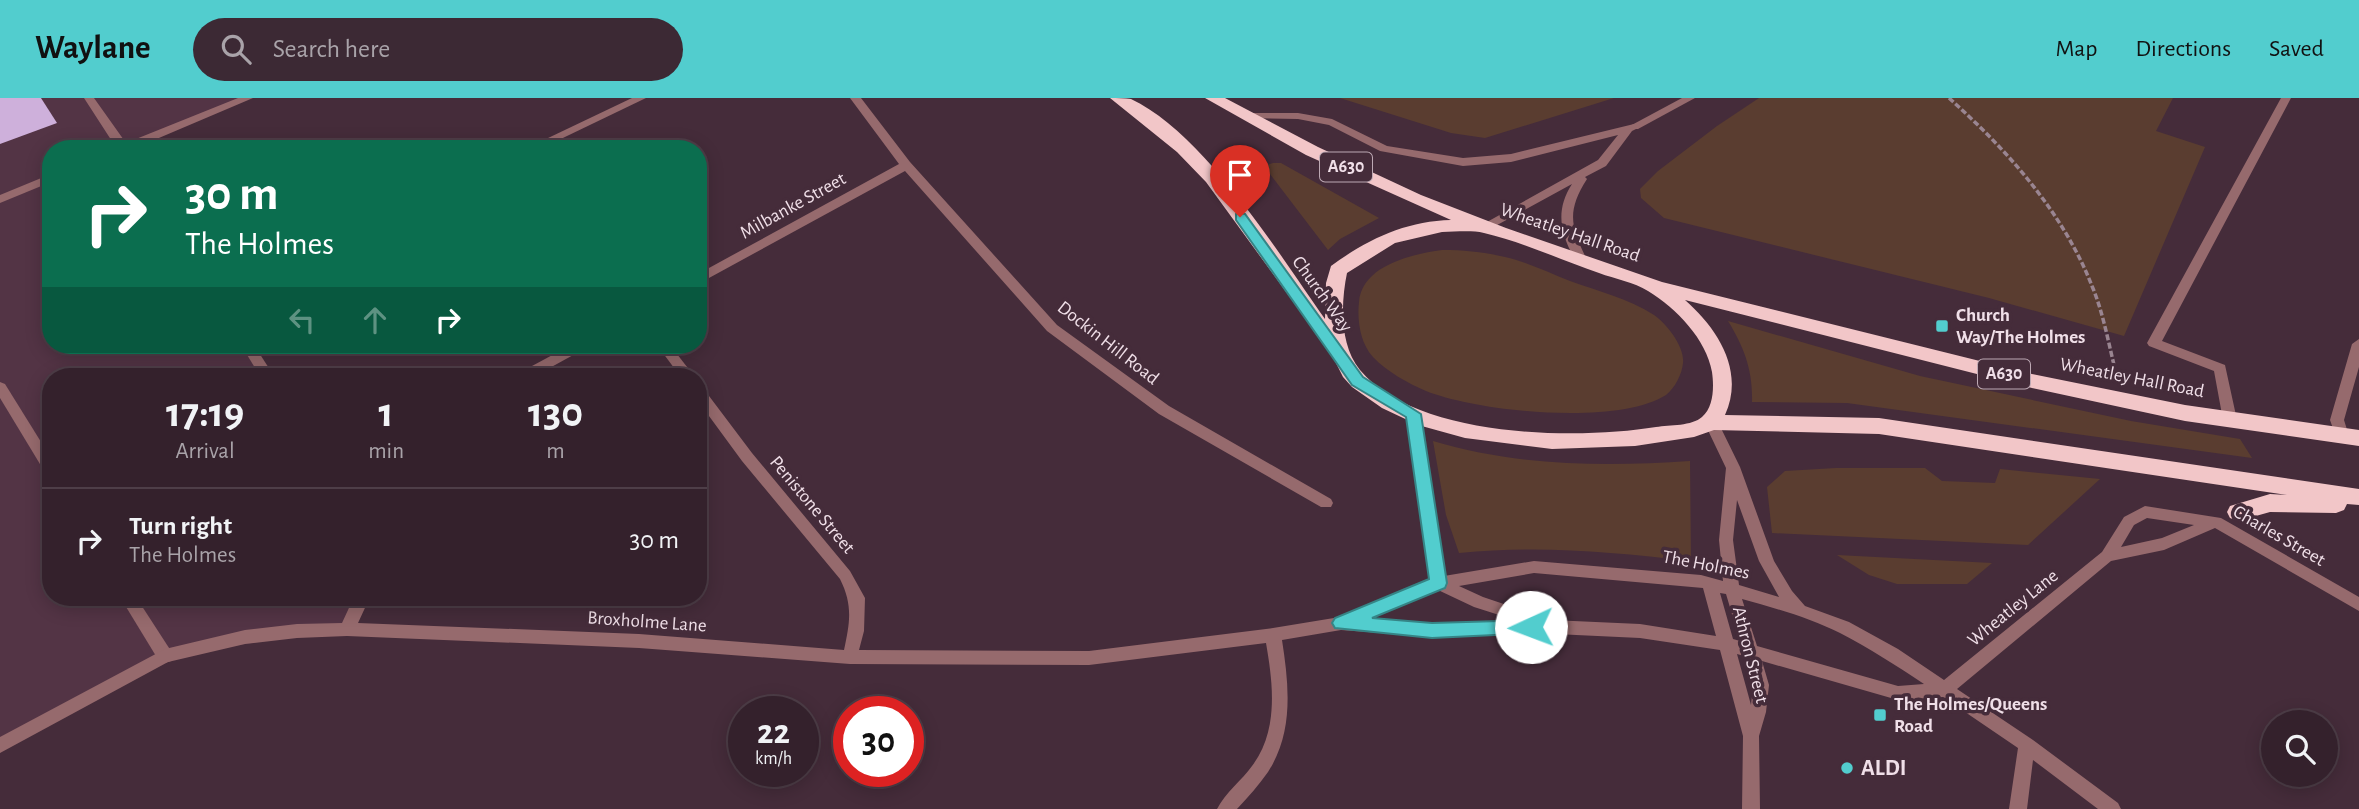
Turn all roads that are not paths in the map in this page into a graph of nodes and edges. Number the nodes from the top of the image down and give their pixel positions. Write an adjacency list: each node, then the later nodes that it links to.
1 (89, 98): 11 (street)
2 (248, 98): 12 (street)
3 (641, 98): 13 (street)
4 (856, 98): 14 (street, Dockin Hill Road)
5 (1118, 98): 25 (highway, Church Way)
6 (1213, 98): 9 (highway, A630)
7 (1690, 98): 10 (street)
8 (2286, 98): 31 (street)
9 (1245, 116): 10 (street); 18 (highway, A630)
10 (1630, 129): 15 (street)
11 (117, 140)
12 (145, 140)
13 (550, 140)
14 (906, 166): 20 (street, Milbanke Street); 37 (street, Dockin Hill Road)
15 (1584, 175): 18 (street); 19 (street)
16 (42, 182): 17 (street)
17 (0, 199)
18 (1483, 227): 19 (highway, Wheatley Hall Road); 25 (highway, Wheatley Hall Road)
19 (1581, 260): 21 (highway, Wheatley Hall Road)
20 (707, 275)
21 (1654, 286): 31 (highway, Wheatley Hall Road / A630); 32 (highway, Wheatley Hall Road)
22 (2359, 346): 33 (street)
23 (564, 354): 26 (street)
24 (670, 354): 27 (street)
25 (1347, 365): 30 (highway, Wheatley Hall Road)
26 (539, 368)
27 (681, 368)
28 (0, 387): 34 (street)
29 (707, 403): 56 (street, Penistone Street)
30 (1413, 414): 32 (highway, Wheatley Hall Road); 42 (street)
31 (2230, 420): 33 (highway, Wheatley Hall Road / A630)
32 (1711, 422): 35 (street); 36 (highway, Wheatley Hall Road)
33 (2351, 437)
34 (42, 455)
35 (1732, 467): 44 (street, Athron Street); 48 (street)
36 (2359, 497)
37 (1326, 503)
38 (2359, 505): 39 (highway)
39 (2238, 512): 40 (street, Wheatley Lane)
40 (2216, 522): 41 (street, Wheatley Lane); 41 (street, Wheatley Lane); 45 (street, Charles Street)
41 (2107, 556): 57 (street, Wheatley Lane)
42 (1438, 583): 43 (street, The Holmes); 49 (street, The Holmes); 50 (street, The Holmes)
43 (1710, 584): 44 (street, The Holmes); 53 (street, Athron Street)
44 (1732, 590): 48 (street, The Holmes); 54 (street, Athron Street)
45 (2359, 605)
46 (134, 606): 55 (street)
47 (358, 606): 51 (street)
48 (1802, 612): 57 (street, The Holmes)
49 (1341, 623): 50 (street, The Holmes); 52 (street, The Holmes)
50 (1555, 626): 53 (street, The Holmes)
51 (347, 629): 55 (street, Broxholme Lane); 56 (street, Broxholme Lane)
52 (1273, 635): 56 (street, Broxholme Lane); 61 (street)
53 (1726, 644): 54 (street, The Holmes); 58 (street, Athron Street)
54 (1753, 651): 57 (street, The Holmes); 58 (street, Athron Street)
55 (165, 656): 59 (street, Broxholme Lane)
56 (850, 657)
57 (1944, 690): 60 (street, The Holmes)
58 (1751, 736): 62 (street, Athron Street)
59 (0, 745)
60 (2027, 745): 63 (street); 64 (street, The Holmes)
61 (1227, 809)
62 (1751, 809)
63 (2018, 809)
64 (2112, 809)

